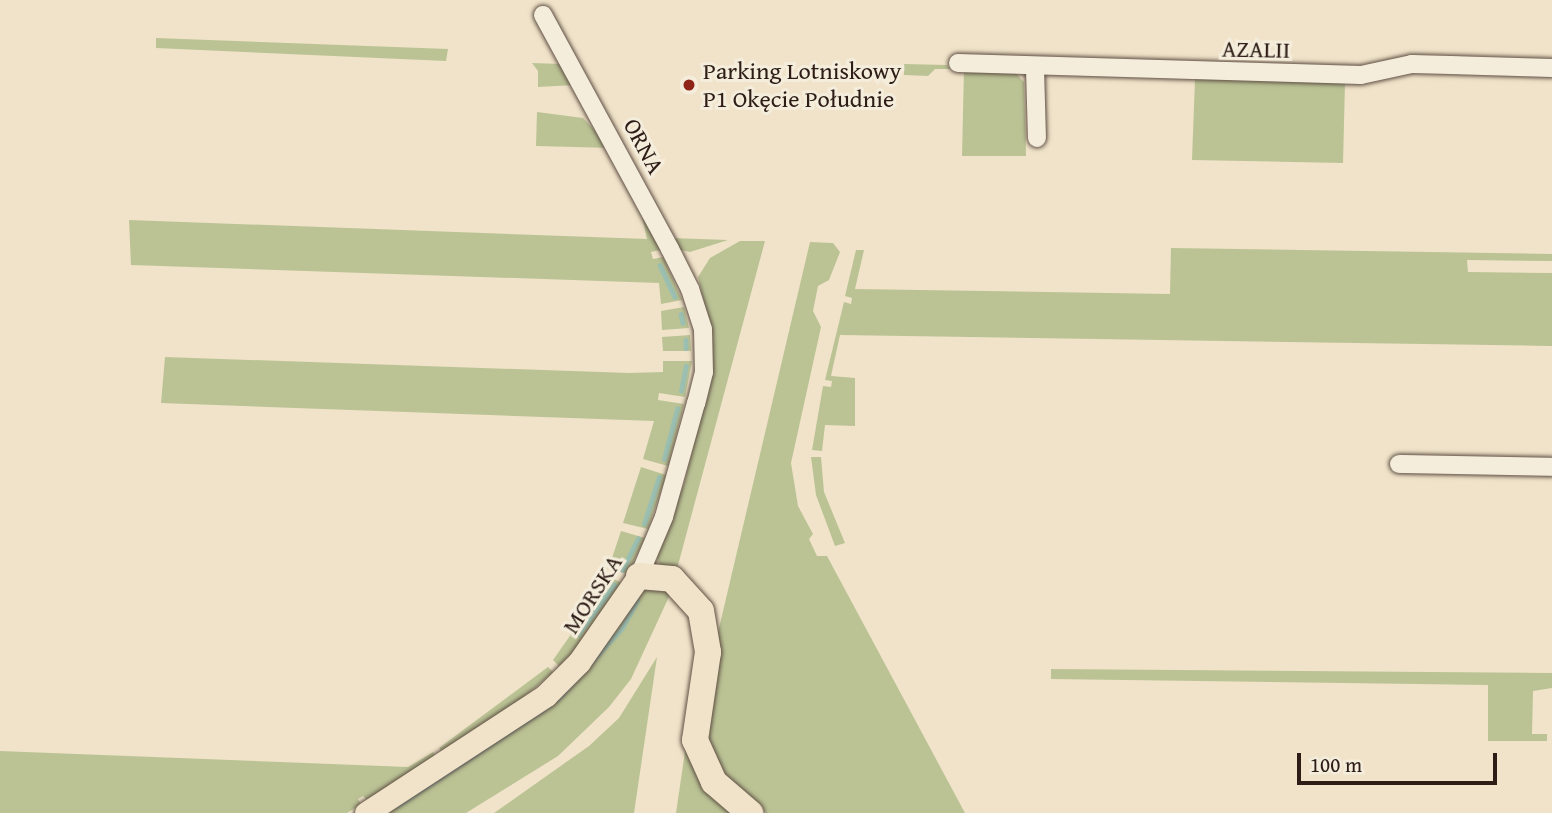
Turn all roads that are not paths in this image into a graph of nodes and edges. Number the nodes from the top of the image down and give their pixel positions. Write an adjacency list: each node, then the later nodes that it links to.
1 (543, 15): 6 (street, ORNA)
2 (958, 63): 3 (street, AZALII)
3 (1035, 68): 4 (street, AZALII); 5 (street)
4 (1552, 68)
5 (1037, 138)
6 (696, 302): 9 (street, MORSKA)
7 (1399, 464): 8 (street)
8 (1552, 467)
9 (639, 576): 10 (main road, MORSKA); 11 (highway)
10 (366, 813)
11 (750, 813)

